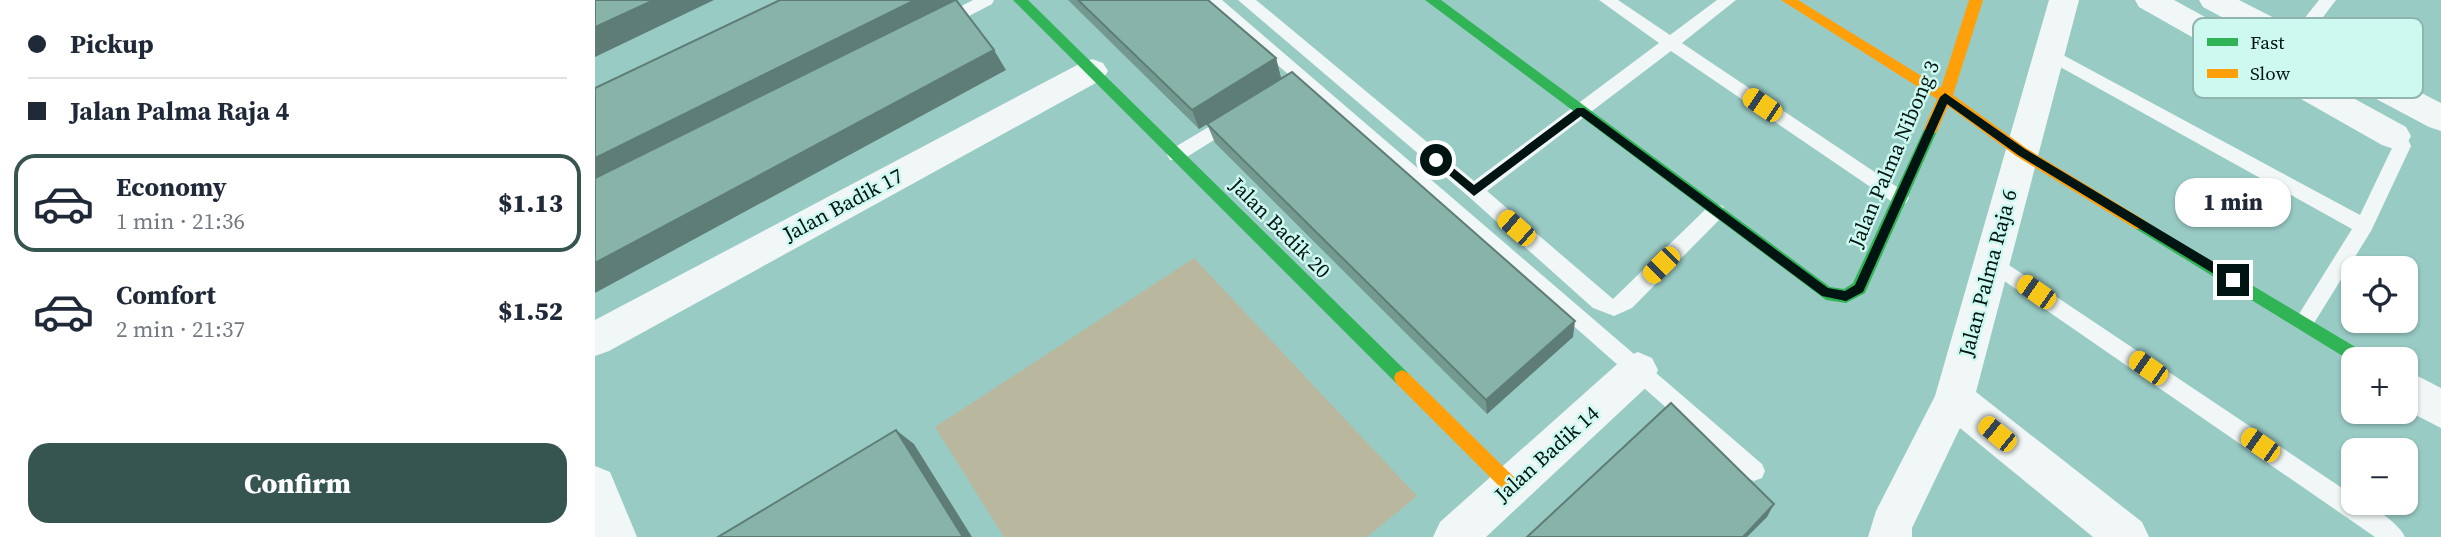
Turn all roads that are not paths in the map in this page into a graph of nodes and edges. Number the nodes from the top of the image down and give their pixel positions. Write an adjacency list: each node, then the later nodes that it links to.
1 (986, 0): 17 (lane)
2 (1020, 0): 20 (street, Jalan Badik 20)
3 (1212, 0): 36 (lane)
4 (1246, 0): 28 (lane)
5 (1432, 0): 23 (street)
6 (1607, 0): 18 (lane)
7 (1728, 0): 18 (lane)
8 (1789, 0): 21 (street)
9 (2064, 0): 19 (street, Jalan Palma Raja 6)
10 (2150, 0): 16 (street)
11 (2214, 0): 14 (street)
12 (2328, 0): 15 (lane)
13 (1974, 1): 21 (street, Jalan Palma Nibong 3)
14 (2249, 18)
15 (2314, 18)
16 (2193, 24)
17 (925, 31)
18 (1671, 43): 23 (lane); 29 (lane)
19 (2050, 54): 26 (street, Jalan Palma Raja 6); 31 (lane)
20 (1091, 71): 27 (street, Jalan Badik 20); 34 (street, Jalan Badik 17)
21 (1945, 97): 26 (street); 29 (street, Jalan Palma Nibong 3)
22 (2326, 98): 25 (street)
23 (1581, 111): 28 (lane); 30 (street)
24 (1245, 112): 27 (lane)
25 (2394, 136): 31 (lane)
26 (2021, 152): 32 (street, Jalan Palma Raja 6); 33 (street)
27 (1176, 155): 41 (street, Jalan Badik 20)
28 (1474, 191): 30 (lane)
29 (1900, 198): 30 (street, Jalan Palma Nibong 3)
30 (1716, 211)
31 (2364, 226): 33 (lane)
32 (1991, 261): 38 (street, Jalan Palma Raja 6); 45 (lane)
33 (2304, 323): 35 (street)
34 (595, 339)
35 (2342, 347)
36 (1638, 370): 40 (lane); 41 (street, Jalan Badik 14)
37 (2418, 396): 39 (street)
38 (1954, 399): 43 (street, Jalan Palma Raja 6); 44 (street)
39 (2441, 410)
40 (1754, 471)
41 (1511, 486): 42 (street, Jalan Badik 14)
42 (1455, 537)
43 (1890, 537)
44 (2127, 537)
45 (2394, 537)

